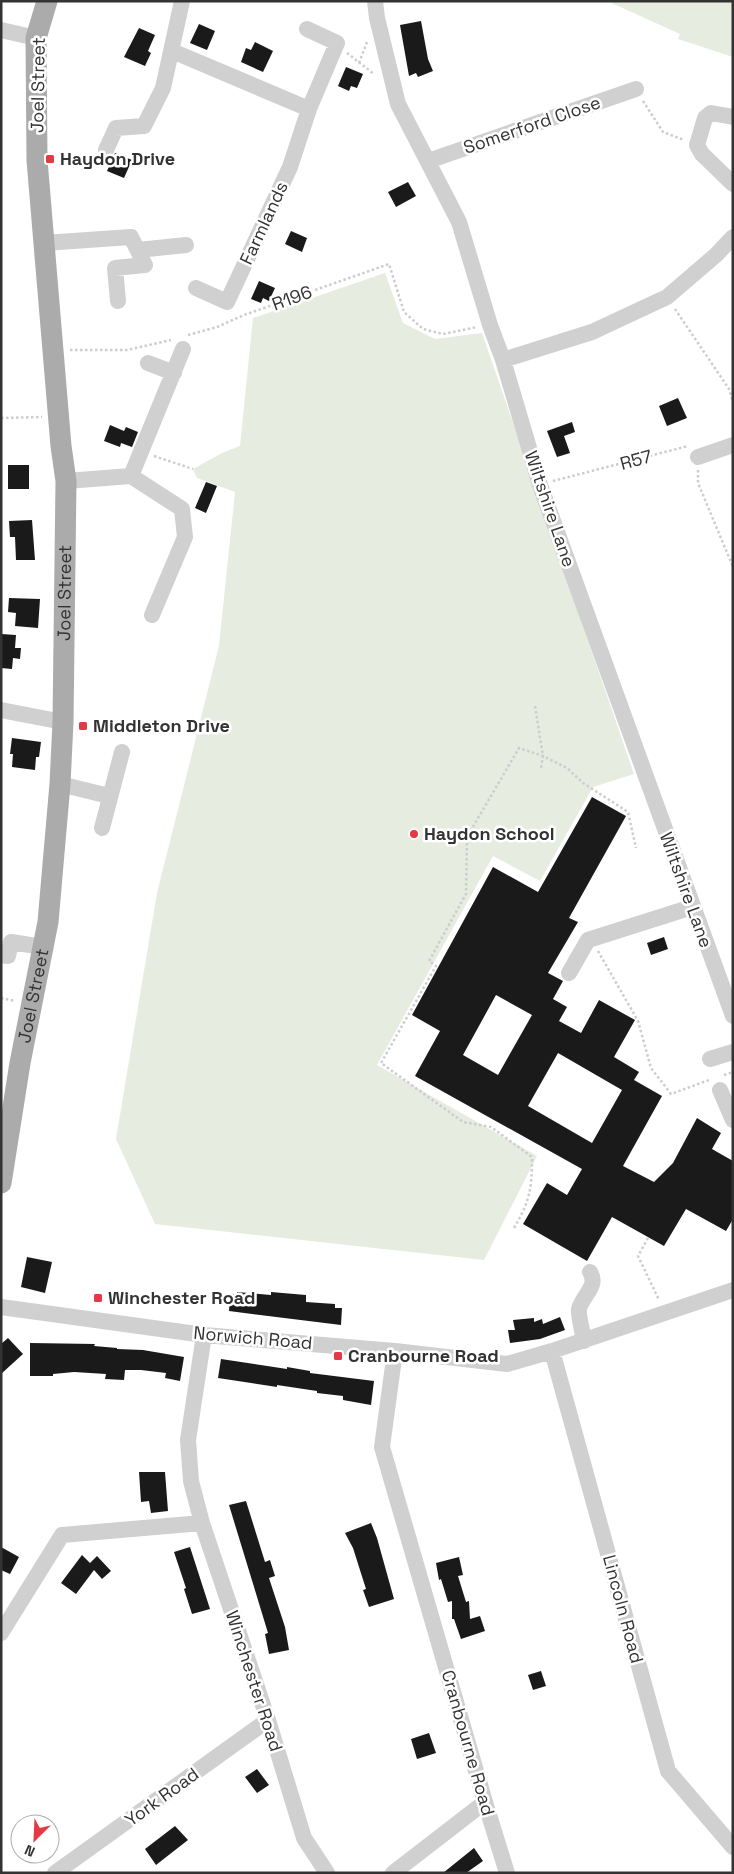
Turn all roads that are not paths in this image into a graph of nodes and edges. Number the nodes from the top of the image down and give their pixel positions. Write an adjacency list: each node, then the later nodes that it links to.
1 (46, 1): 6 (main road, Joel Street)
2 (182, 1): 7 (street)
3 (375, 1): 12 (street, Wiltshire Lane)
4 (307, 29): 9 (street, Farmlands)
5 (1, 30): 6 (street)
6 (36, 38): 15 (main road, Joel Street)
7 (172, 51): 9 (street); 11 (street)
8 (636, 89): 12 (street, Somerford Close)
9 (309, 109): 18 (street, Farmlands)
10 (733, 118): 13 (street)
11 (106, 150)
12 (428, 161): 21 (street, Wiltshire Lane)
13 (733, 184)
14 (733, 237): 21 (street)
15 (44, 243): 17 (street); 27 (main road, Joel Street)
16 (186, 245): 17 (street)
17 (138, 250): 19 (street)
18 (196, 288)
19 (118, 301)
20 (180, 342): 23 (street)
21 (503, 360): 35 (street, Wiltshire Lane)
22 (148, 363): 23 (street)
23 (174, 373): 26 (street)
24 (733, 445): 25 (street)
25 (696, 451)
26 (131, 476): 27 (street); 28 (street)
27 (66, 480): 30 (main road, Joel Street)
28 (152, 615)
29 (1, 710): 30 (street)
30 (63, 722): 32 (main road, Joel Street)
31 (122, 752): 33 (street)
32 (60, 784): 33 (street); 36 (main road, Joel Street)
33 (109, 796): 34 (street)
34 (102, 828)
35 (692, 907): 38 (street); 39 (street, Wiltshire Lane)
36 (43, 947): 37 (street); 44 (main road, Joel Street)
37 (1, 955)
38 (568, 973)
39 (733, 1016)
40 (733, 1052): 41 (street)
41 (710, 1059)
42 (720, 1081): 43 (street)
43 (731, 1112)
44 (1, 1183)
45 (590, 1272): 49 (street)
46 (731, 1296): 49 (street, Norwich Road)
47 (1, 1307): 48 (street, Norwich Road)
48 (204, 1335): 50 (street, Norwich Road); 52 (street, Winchester Road)
49 (584, 1341): 51 (street, Norwich Road)
50 (395, 1351): 51 (street, Norwich Road); 55 (street, Cranbourne Road)
51 (552, 1351): 56 (street, Lincoln Road)
52 (202, 1523): 53 (street); 54 (street, Winchester Road)
53 (1, 1633)
54 (268, 1720): 57 (street, York Road); 58 (street, Winchester Road)
55 (485, 1802): 59 (street); 60 (street, Cranbourne Road)
56 (733, 1847)
57 (55, 1873)
58 (327, 1873)
59 (392, 1873)
60 (507, 1873)

